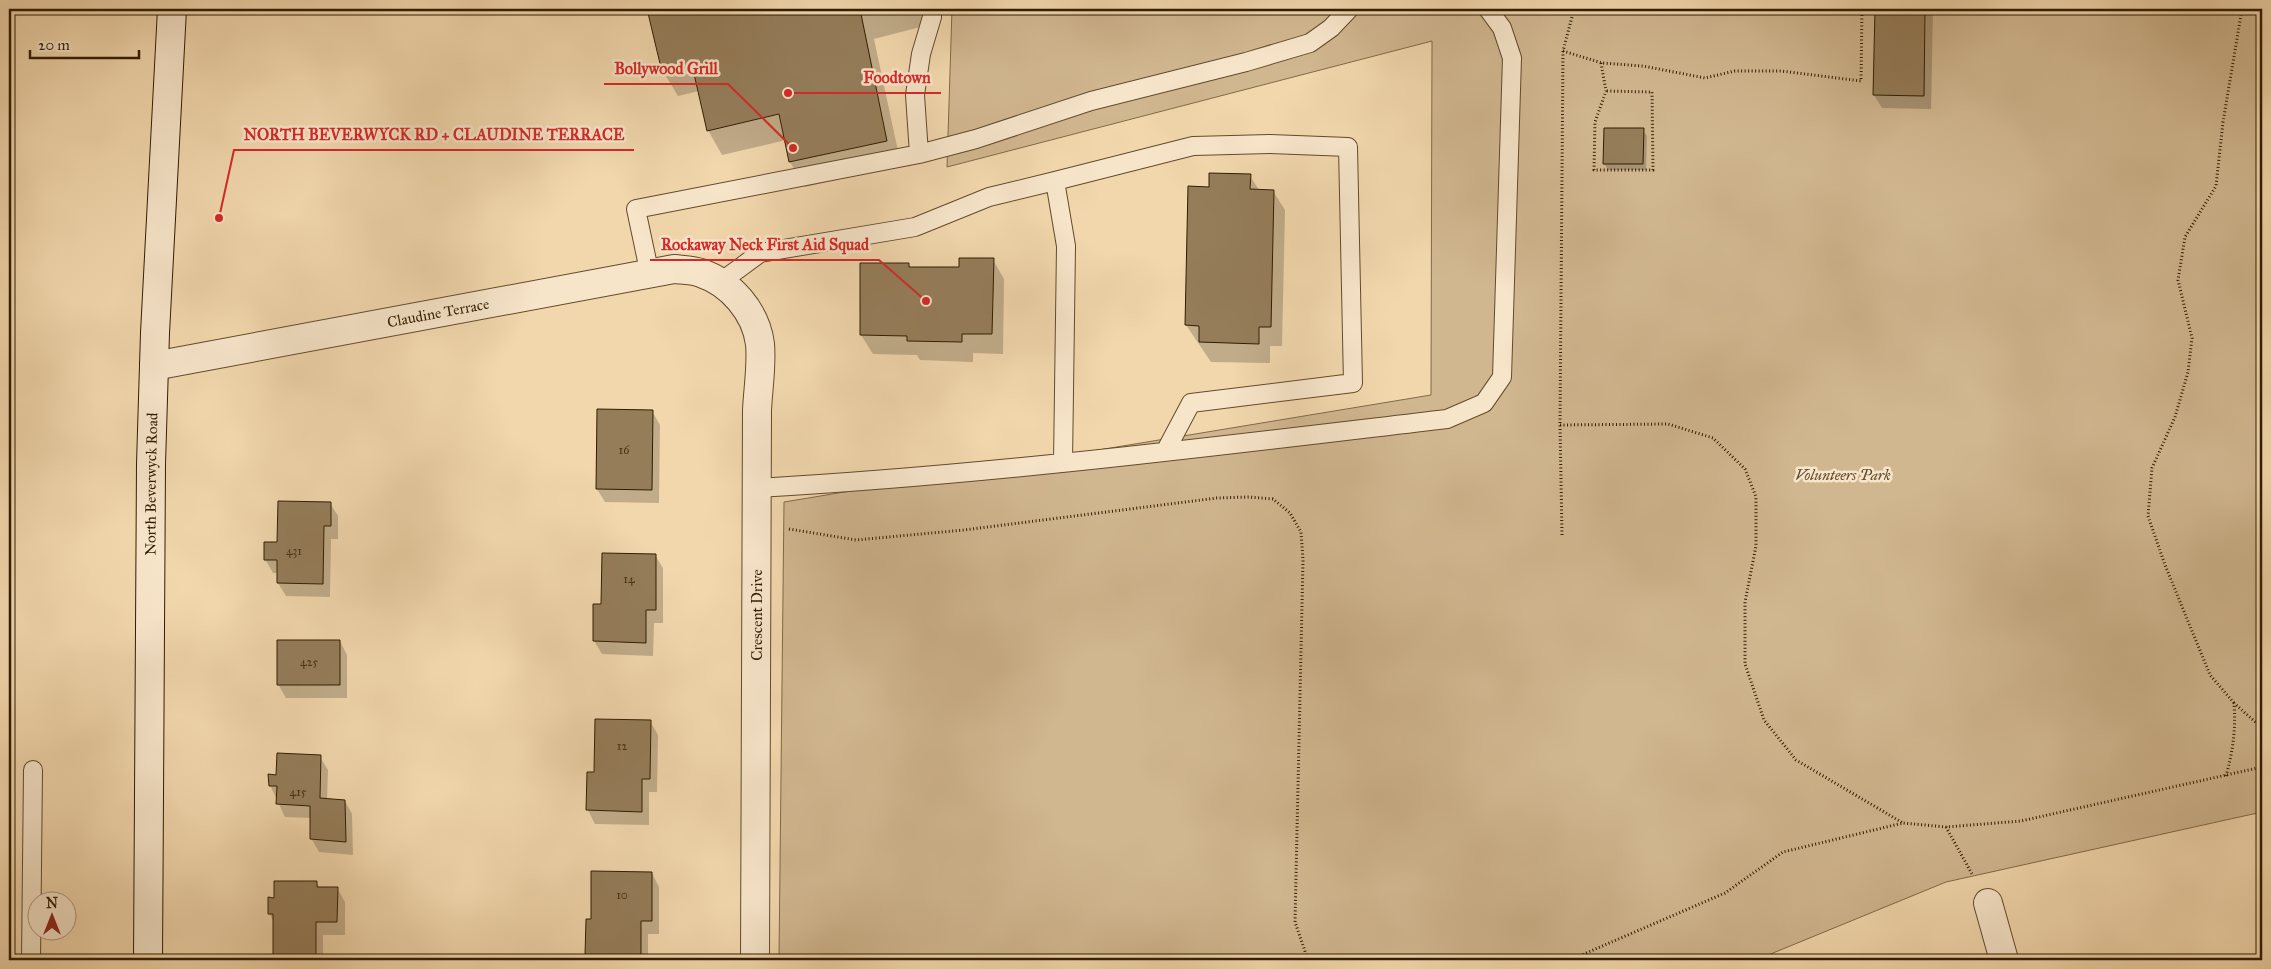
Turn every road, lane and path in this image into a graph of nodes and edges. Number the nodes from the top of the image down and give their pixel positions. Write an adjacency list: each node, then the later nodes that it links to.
1 (172, 9): 15 (street, North Beverwyck Road)
2 (932, 9): 11 (lane)
3 (1349, 9): 11 (lane)
4 (1488, 9): 17 (lane)
5 (1572, 9): 8 (path)
6 (1862, 9): 9 (path)
7 (2242, 9): 22 (path)
8 (1563, 51): 9 (path); 16 (path)
9 (1601, 63): 10 (path)
10 (1606, 91): 10 (path)
11 (919, 154): 13 (lane)
12 (1054, 181): 14 (lane); 17 (lane); 18 (lane)
13 (650, 275): 14 (street, Claudine Terrace); 15 (street, Claudine Terrace)
14 (722, 281): 19 (street, Crescent Drive)
15 (154, 366): 31 (street, North Beverwyck Road)
16 (1560, 425): 21 (path); 27 (path)
17 (1166, 452): 18 (lane)
18 (1063, 463): 19 (lane)
19 (758, 488): 32 (street, Crescent Drive)
20 (786, 529): 33 (path)
21 (1562, 535)
22 (2234, 703): 23 (path); 26 (path)
23 (2262, 728)
24 (2262, 768): 26 (path)
25 (34, 770): 30 (lane)
26 (2226, 776): 28 (path)
27 (1903, 823): 28 (path); 34 (path)
28 (1946, 827): 29 (path)
29 (1988, 904): 35 (street)
30 (31, 960)
31 (148, 960)
32 (755, 960)
33 (1308, 960)
34 (1570, 960)
35 (2004, 960)

